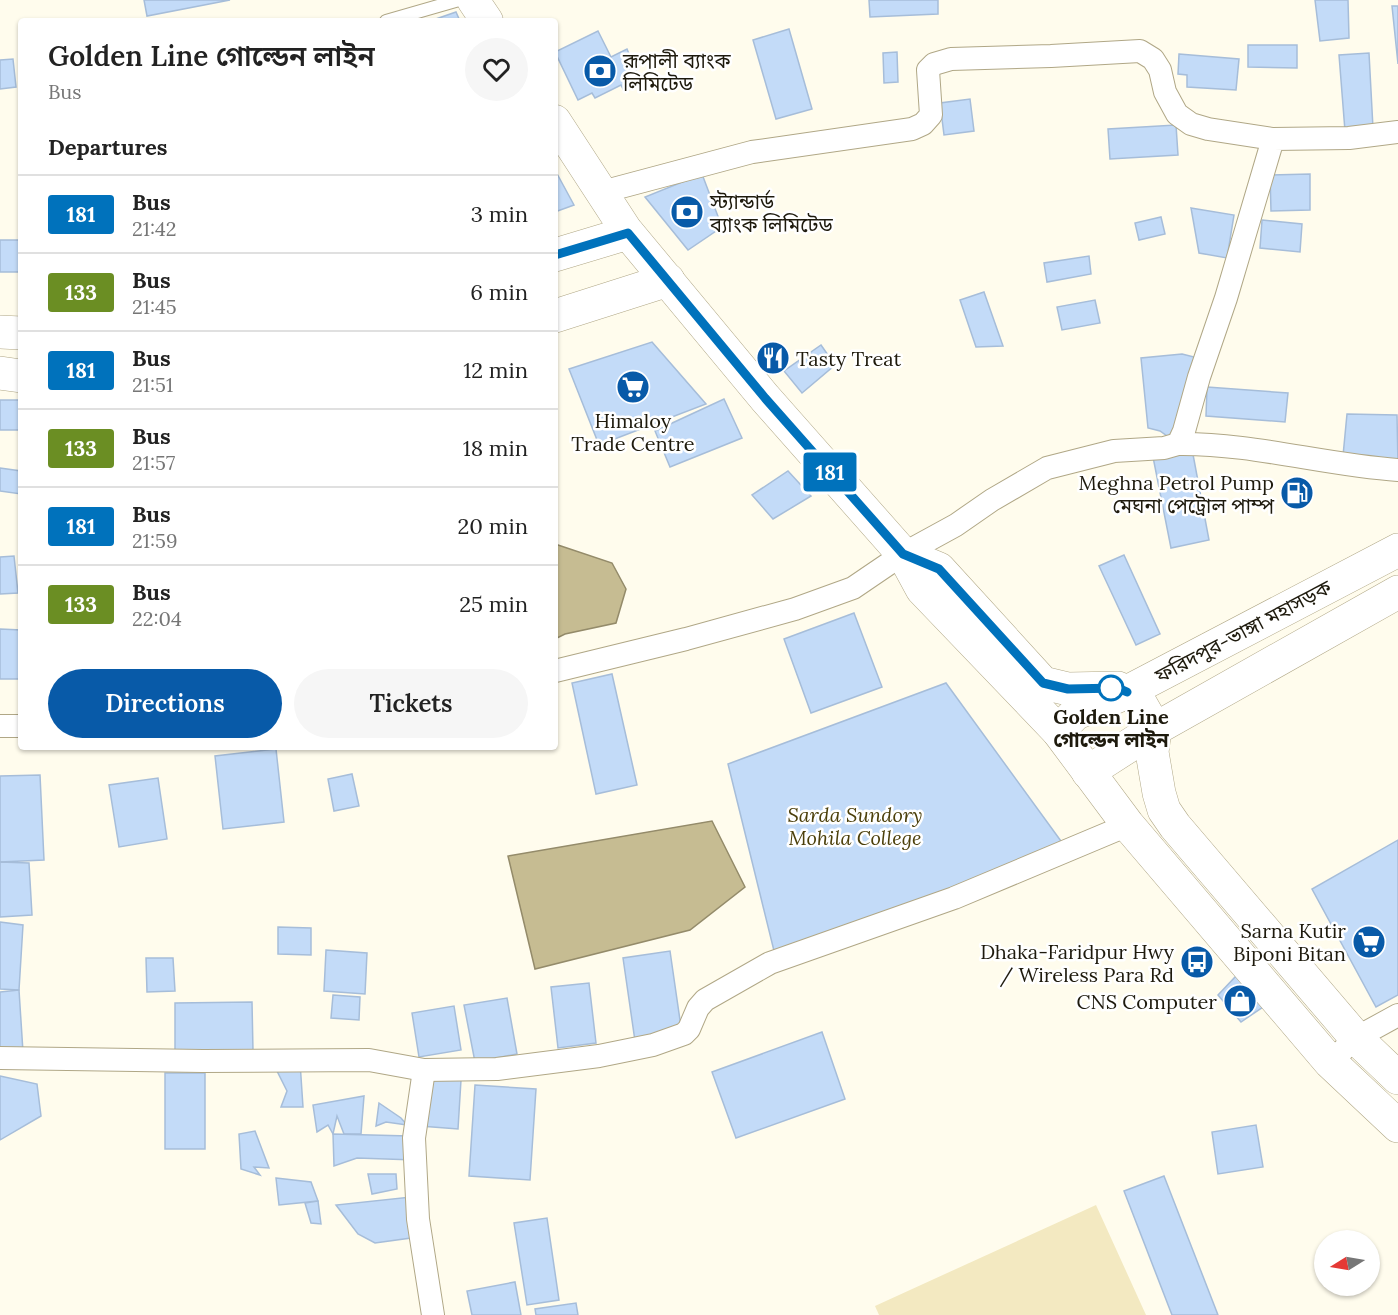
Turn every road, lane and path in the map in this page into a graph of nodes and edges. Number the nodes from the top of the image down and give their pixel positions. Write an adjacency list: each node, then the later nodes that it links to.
1 (459, 0): 3 (lane)
2 (473, 0): 4 (main road)
3 (396, 18)
4 (485, 18)
5 (558, 126): 8 (main road)
6 (1398, 132): 7 (street)
7 (1273, 139): 8 (street); 17 (street)
8 (602, 192): 9 (main road)
9 (628, 233): 10 (highway); 11 (highway)
10 (558, 254)
11 (668, 280): 12 (highway); 20 (highway)
12 (558, 315)
13 (0, 332): 14 (highway)
14 (18, 333)
15 (0, 373): 16 (highway)
16 (18, 376)
17 (1178, 444): 18 (street); 20 (street)
18 (1398, 470)
19 (1398, 550): 21 (highway, ফরিদপুর-ভাঙ্গা মহাসড়ক)
20 (903, 554): 24 (street); 25 (highway); 29 (highway)
21 (1341, 580): 23 (highway); 25 (highway, ফরিদপুর-ভাঙ্গা মহাসড়ক)
22 (1398, 592): 23 (highway, ফরিদপুর-ভাঙ্গা মহাসড়ক)
23 (1359, 615): 28 (highway, ফরিদপুর-ভাঙ্গা মহাসড়ক)
24 (558, 670)
25 (1127, 692): 28 (highway); 29 (highway, ফরিদপুর-ভাঙ্গা মহাসড়ক)
26 (0, 726): 27 (street)
27 (18, 726)
28 (1155, 729): 30 (highway, ফরিদপুর-ভাঙ্গা মহাসড়ক); 33 (highway)
29 (1058, 731): 30 (highway)
30 (1088, 772): 31 (highway)
31 (1128, 825): 35 (highway); 36 (street)
32 (1398, 1015): 33 (street)
33 (1356, 1038): 35 (street); 37 (highway)
34 (0, 1058): 36 (street)
35 (1330, 1062): 38 (highway)
36 (424, 1070): 39 (street)
37 (1398, 1078)
38 (1398, 1126)
39 (433, 1315)

